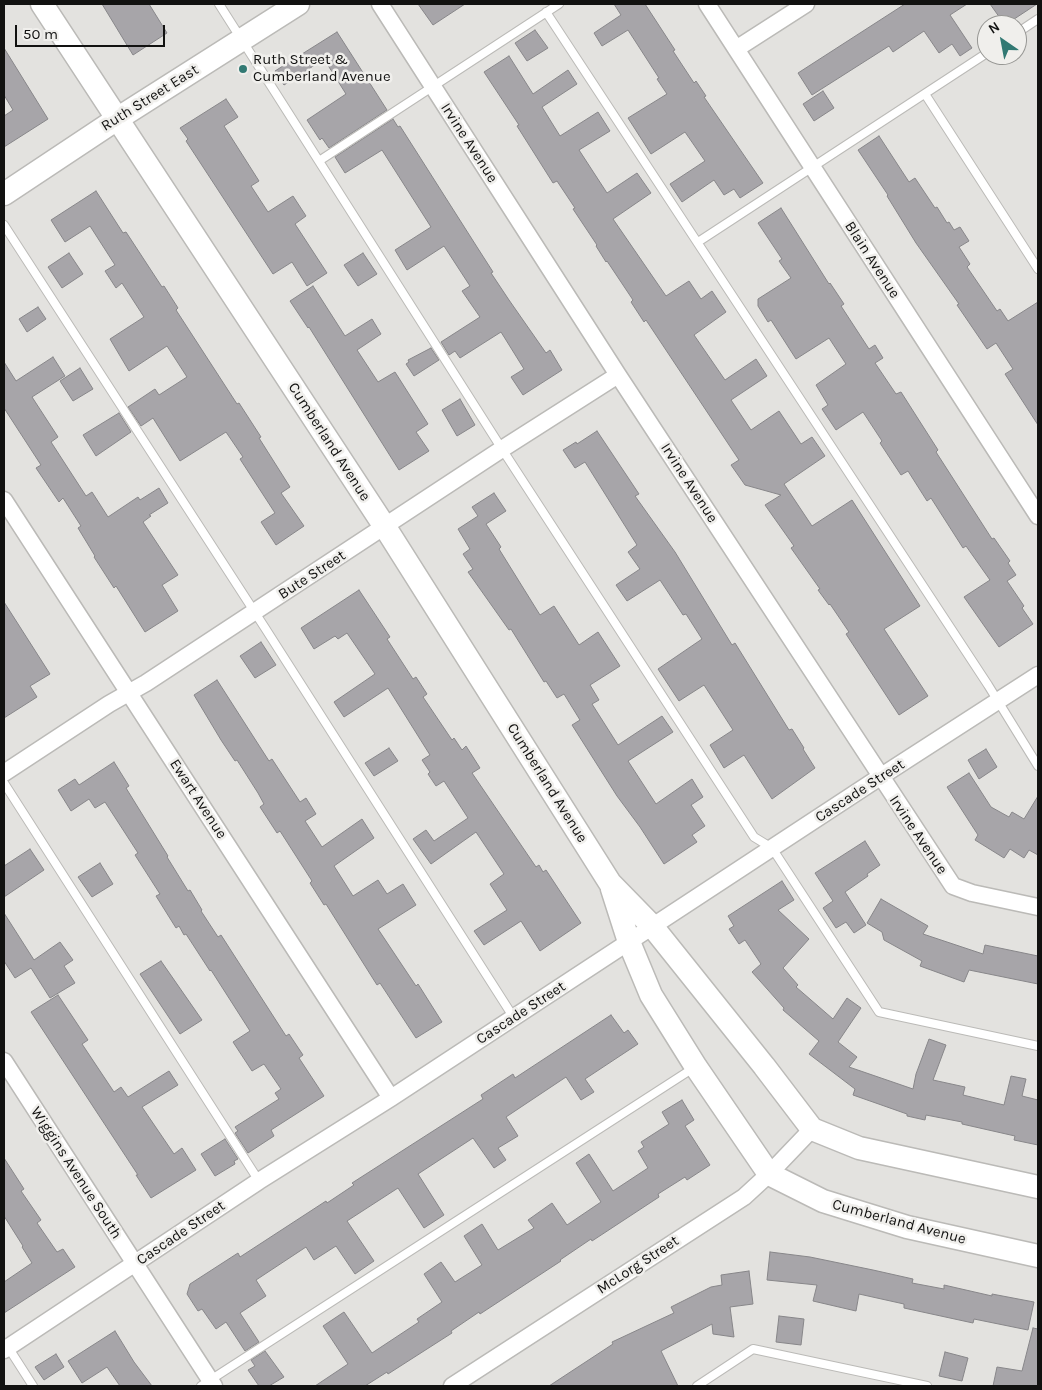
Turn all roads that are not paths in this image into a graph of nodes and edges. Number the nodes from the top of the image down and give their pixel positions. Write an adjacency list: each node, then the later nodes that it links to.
1 (42, 4): 16 (street, Cumberland Avenue)
2 (219, 4): 11 (lane)
3 (298, 4): 11 (street, Ruth Street East)
4 (380, 4): 14 (street, Irvine Avenue)
5 (559, 4): 8 (lane)
6 (707, 4): 12 (street, Blain Avenue)
7 (806, 4): 12 (street)
8 (546, 12): 14 (lane); 21 (lane)
9 (1038, 19): 10 (lane)
10 (1027, 26)
11 (242, 40): 16 (street, Ruth Street East); 17 (lane)
12 (736, 49): 18 (street, Blain Avenue)
13 (977, 60): 15 (lane)
14 (433, 86): 17 (lane); 23 (street, Irvine Avenue)
15 (925, 94): 18 (lane); 22 (lane)
16 (117, 118): 19 (street, Ruth Street East); 27 (street, Cumberland Avenue)
17 (319, 161): 24 (lane)
18 (812, 168): 21 (lane); 26 (street, Blain Avenue)
19 (4, 194)
20 (4, 225): 28 (lane)
21 (698, 242): 31 (lane)
22 (1038, 268)
23 (618, 374): 24 (street, Bute Street); 34 (street, Irvine Avenue)
24 (502, 449): 27 (street, Bute Street); 36 (lane)
25 (4, 500): 30 (street, Ewart Avenue)
26 (1038, 516)
27 (385, 527): 28 (street, Bute Street); 37 (street, Cumberland Avenue)
28 (255, 612): 30 (street, Bute Street); 41 (lane)
29 (1038, 675): 31 (street, Cascade Street)
30 (129, 692): 33 (street, Bute Street); 45 (street, Ewart Avenue)
31 (998, 700): 32 (lane); 34 (street, Cascade Street)
32 (1038, 766)
33 (4, 774)
34 (880, 777): 36 (street, Cascade Street); 38 (street, Irvine Avenue)
35 (4, 783): 48 (lane)
36 (772, 848): 39 (street, Cascade Street); 42 (lane)
37 (610, 883): 39 (street, Cumberland Avenue); 40 (street, Cumberland Avenue)
38 (1038, 907)
39 (652, 926): 40 (street, Cascade Street); 46 (street, Cumberland Avenue)
40 (629, 942): 41 (street, Cascade Street); 44 (street, Cumberland Avenue)
41 (514, 1018): 45 (street, Cascade Street)
42 (1038, 1046)
43 (4, 1060): 51 (street, Wiggins Avenue South)
44 (696, 1067): 47 (street, Cumberland Avenue); 53 (lane)
45 (391, 1098): 48 (street, Cascade Street)
46 (812, 1129): 47 (street, McLorg Street); 49 (street)
47 (769, 1174): 50 (street, Cumberland Avenue); 55 (street, McLorg Street)
48 (259, 1181): 51 (street, Cascade Street)
49 (1038, 1187)
50 (1038, 1256)
51 (135, 1264): 52 (street, Cascade Street); 53 (street, Wiggins Avenue South)
52 (5, 1346): 54 (lane)
53 (208, 1384)
54 (33, 1386)
55 (452, 1386)
56 (696, 1386): 57 (lane)
57 (927, 1386)

